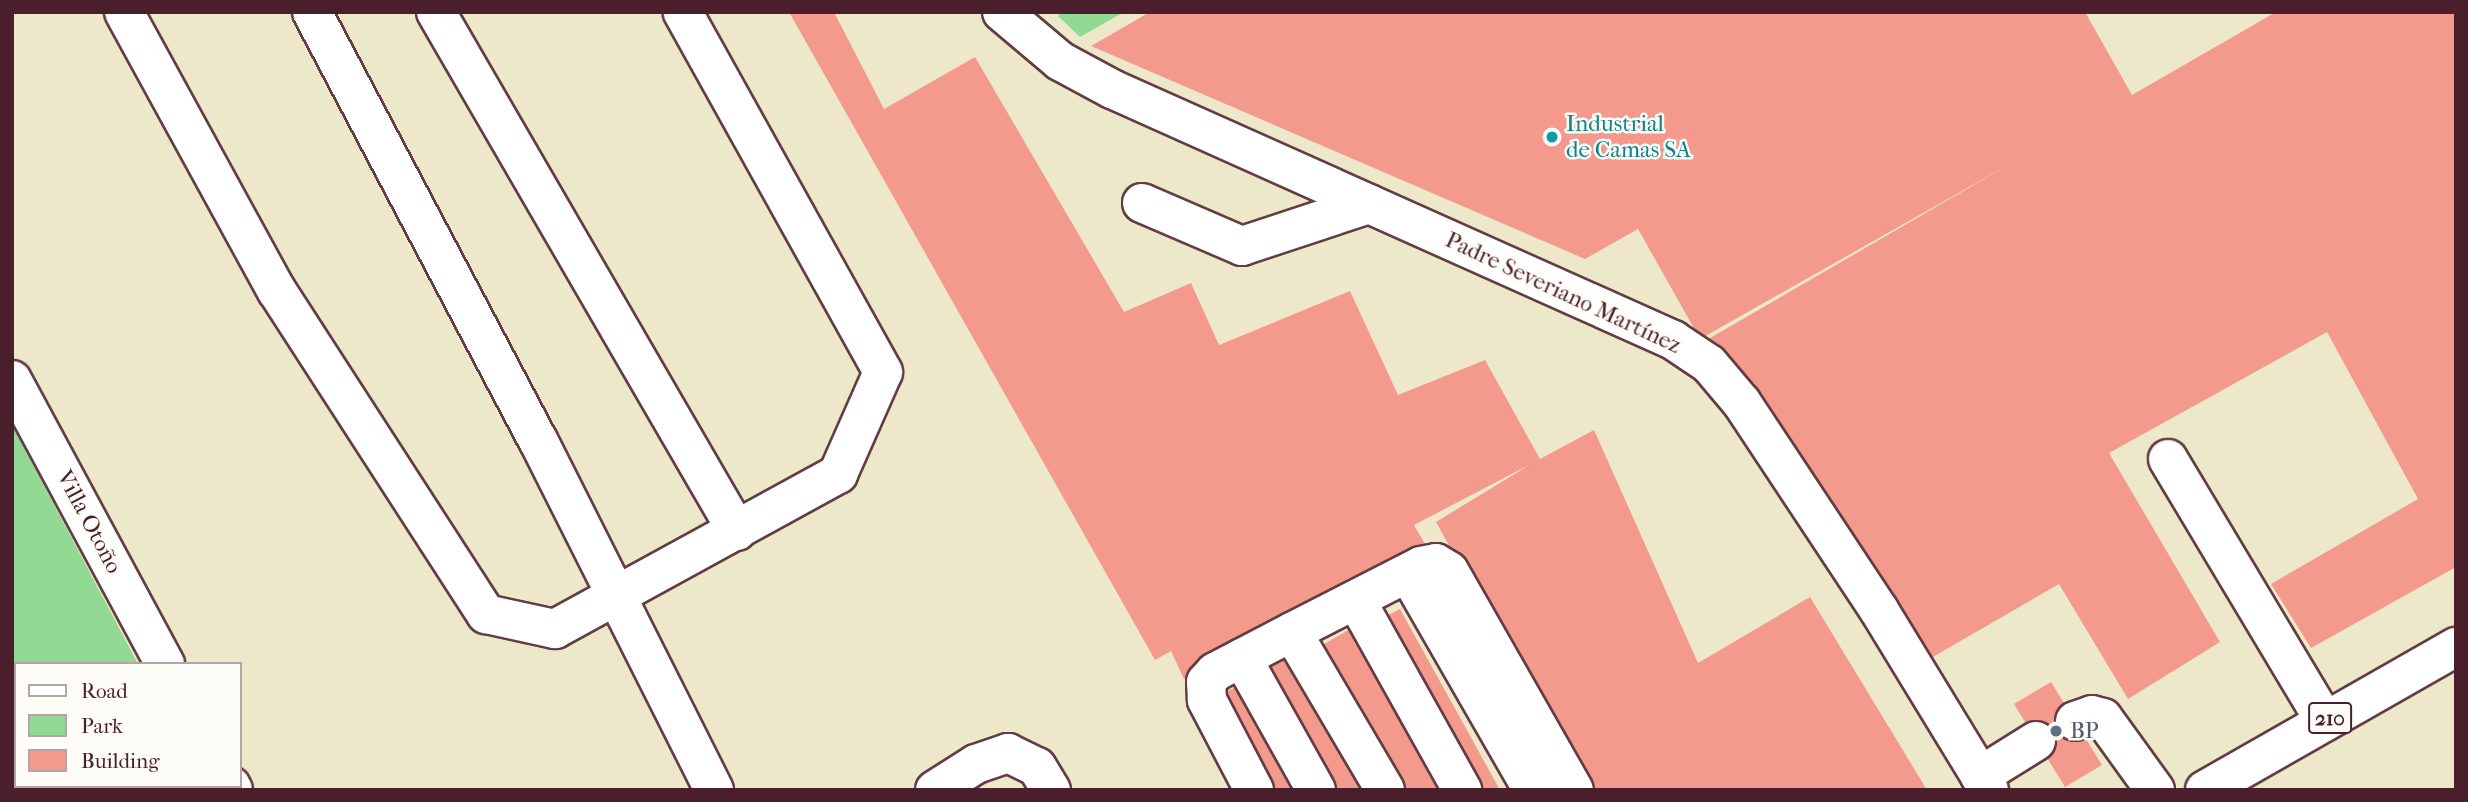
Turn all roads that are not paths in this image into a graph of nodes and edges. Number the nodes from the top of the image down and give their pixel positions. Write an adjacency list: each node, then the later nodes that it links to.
1 (124, 12): 12 (main road)
2 (313, 12): 12 (main road)
3 (436, 12): 10 (main road)
4 (683, 12): 10 (main road)
5 (1002, 12): 7 (main road, Padre Severiano Martínez)
6 (1142, 203): 7 (main road)
7 (1369, 204): 21 (main road, Padre Severiano Martínez)
8 (12, 380): 17 (main road, Villa Otoño)
9 (2168, 459): 19 (main road)
10 (737, 531): 12 (main road)
11 (1408, 573): 13 (main road); 29 (main road); 30 (main road)
12 (615, 597): 22 (main road)
13 (1356, 600): 14 (main road); 28 (main road)
14 (1292, 632): 16 (main road); 27 (main road)
15 (2456, 648): 19 (main road, 210)
16 (1242, 658): 25 (main road); 26 (main road)
17 (164, 662)
18 (2075, 721): 31 (main road)
19 (2325, 721): 32 (main road, 210)
20 (2036, 741): 21 (main road)
21 (1984, 783)
22 (714, 790)
23 (935, 790): 24 (main road)
24 (1051, 790)
25 (1254, 790)
26 (1316, 790)
27 (1385, 790)
28 (1462, 790)
29 (1533, 790)
30 (1574, 790)
31 (2155, 790)
32 (2205, 790)

